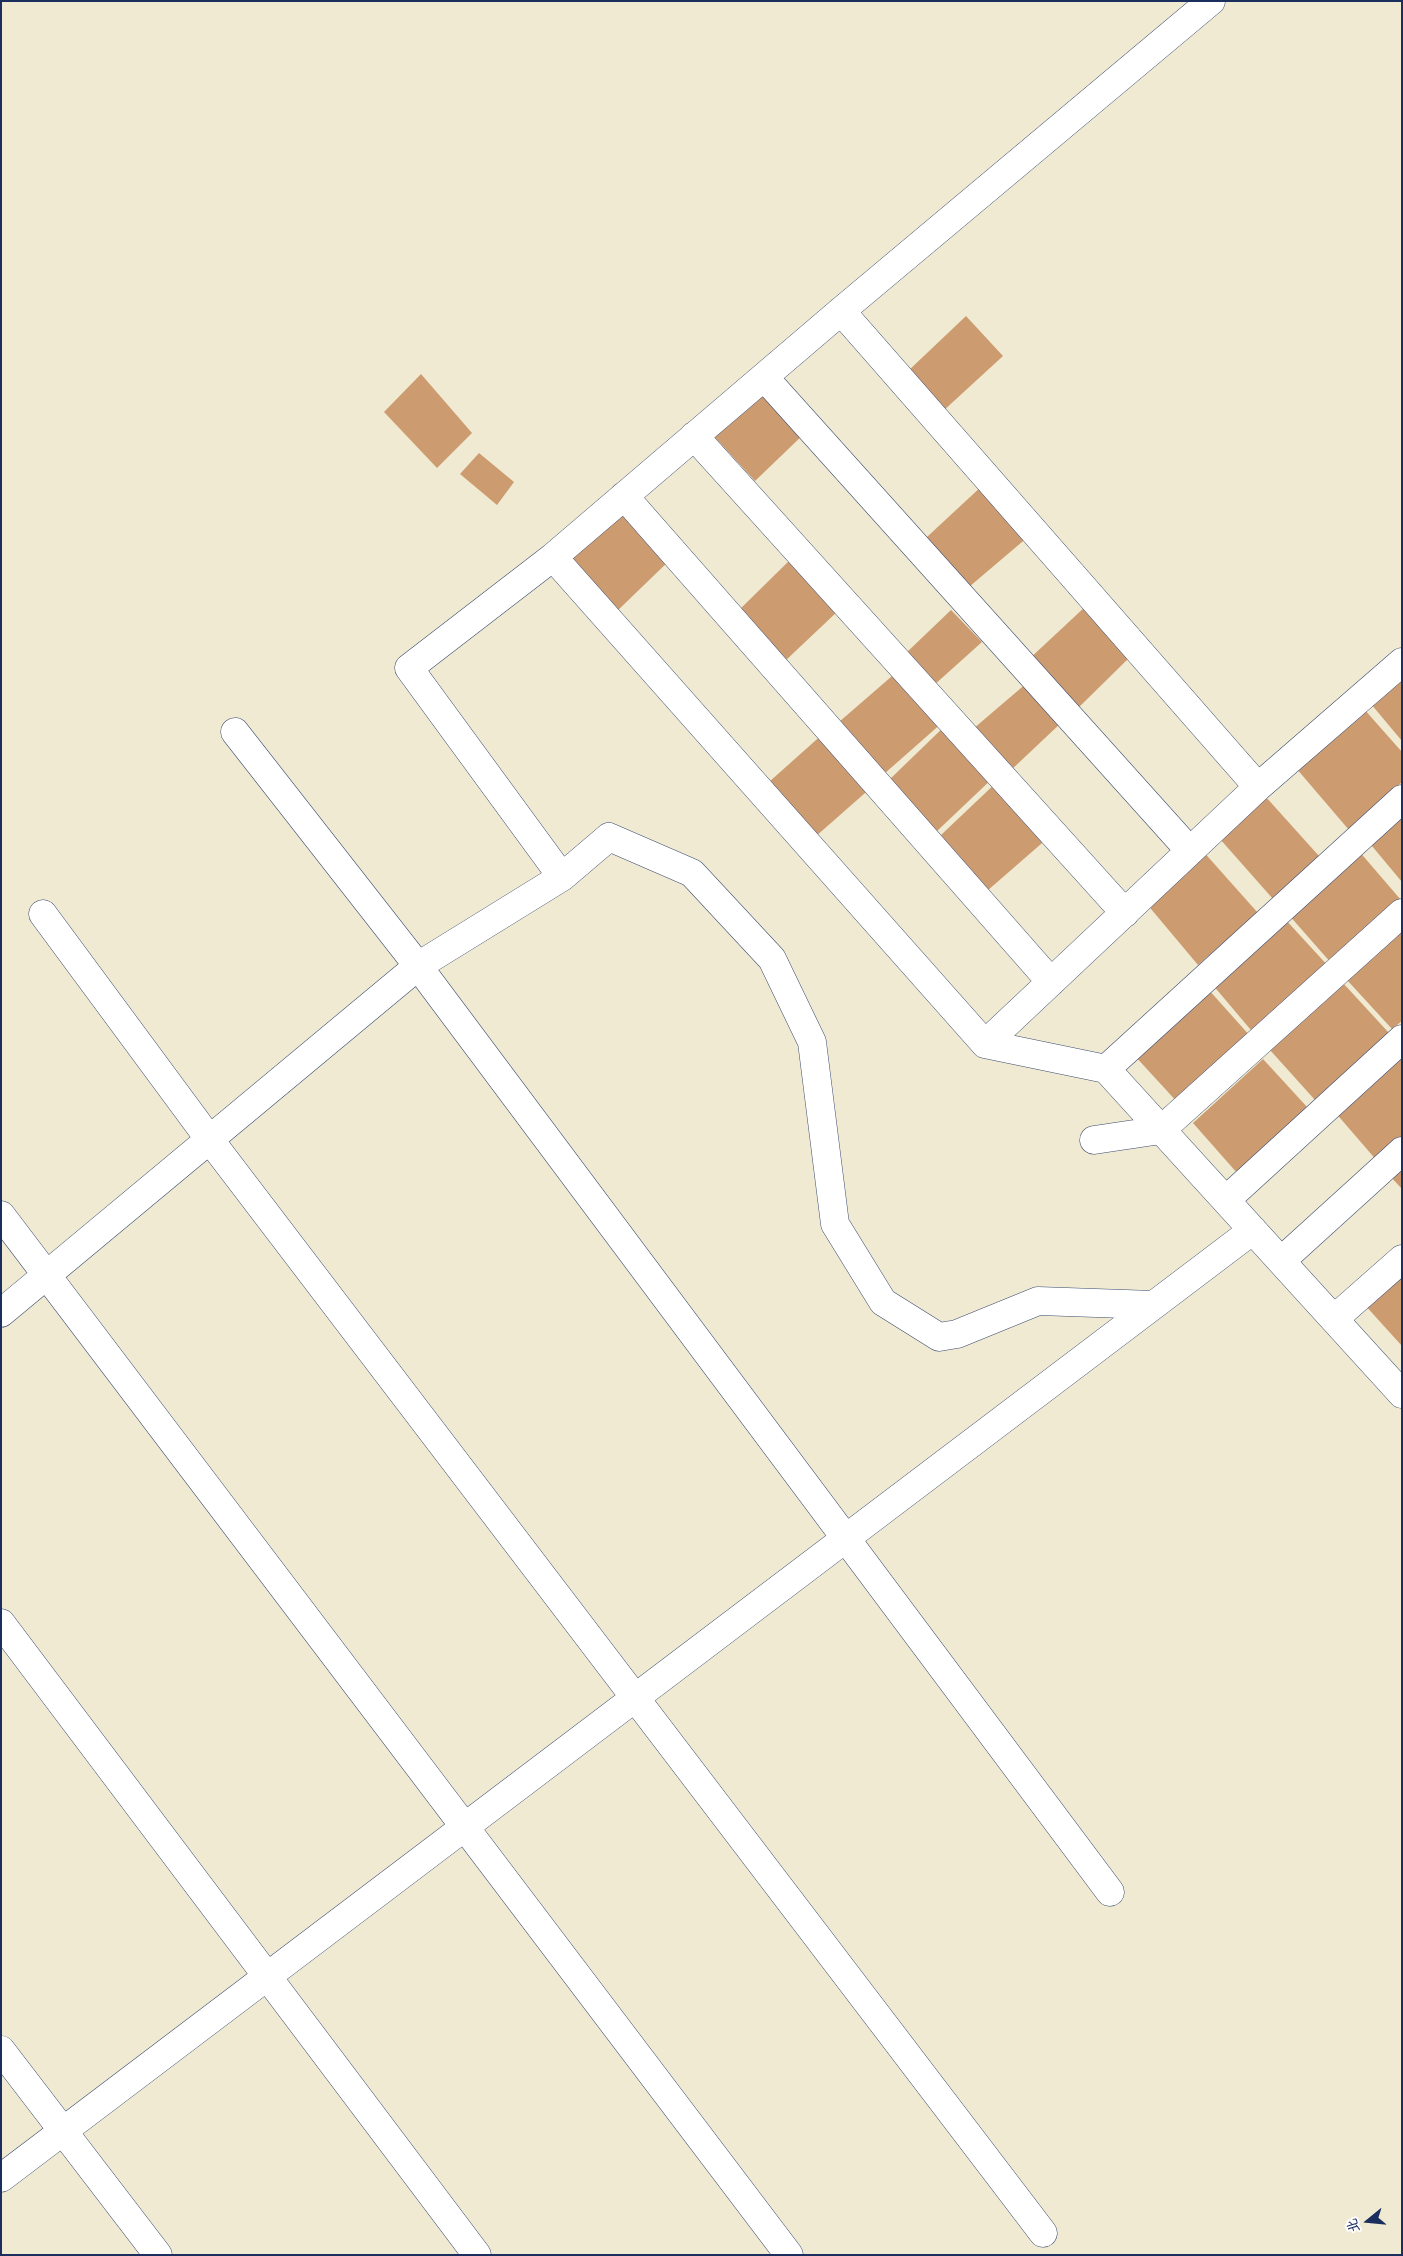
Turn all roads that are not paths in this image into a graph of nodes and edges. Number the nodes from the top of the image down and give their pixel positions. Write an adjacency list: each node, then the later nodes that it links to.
1 (1211, 1): 2 (street)
2 (841, 311): 3 (street); 9 (street)
3 (764, 377): 4 (street); 11 (street)
4 (694, 436): 5 (street); 13 (street)
5 (624, 496): 6 (street); 17 (street)
6 (553, 557): 12 (street); 19 (street)
7 (1402, 662): 9 (street)
8 (234, 732): 16 (street)
9 (1258, 787): 11 (street)
10 (1402, 800): 20 (street)
11 (1190, 851): 13 (street)
12 (562, 877): 16 (street); 31 (street)
13 (1125, 913): 17 (street)
14 (1402, 913): 21 (street)
15 (42, 914): 22 (street)
16 (418, 966): 22 (street); 35 (street)
17 (1051, 982): 19 (street)
18 (1402, 1039): 25 (street)
19 (985, 1044): 20 (street)
20 (1106, 1070): 21 (street)
21 (1161, 1130): 23 (street); 25 (street)
22 (210, 1140): 30 (street); 37 (street)
23 (1094, 1140)
24 (1402, 1152): 29 (street)
25 (1226, 1200): 27 (street)
26 (1, 1215): 30 (street)
27 (1253, 1230): 29 (street); 31 (street)
28 (1402, 1259): 33 (street)
29 (1281, 1261): 33 (street)
30 (47, 1276): 32 (street); 38 (street)
31 (1154, 1305): 35 (street)
32 (1, 1313)
33 (1334, 1319): 34 (street)
34 (1398, 1383)
35 (845, 1539): 37 (street); 39 (street)
36 (1, 1623): 40 (street)
37 (636, 1698): 38 (street); 44 (street)
38 (465, 1827): 40 (street); 47 (street)
39 (1110, 1892)
40 (267, 1977): 42 (street); 46 (street)
41 (1, 2050): 42 (street)
42 (64, 2131): 43 (street); 45 (street)
43 (1, 2178)
44 (1043, 2233)
45 (158, 2255)
46 (477, 2255)
47 (789, 2255)

